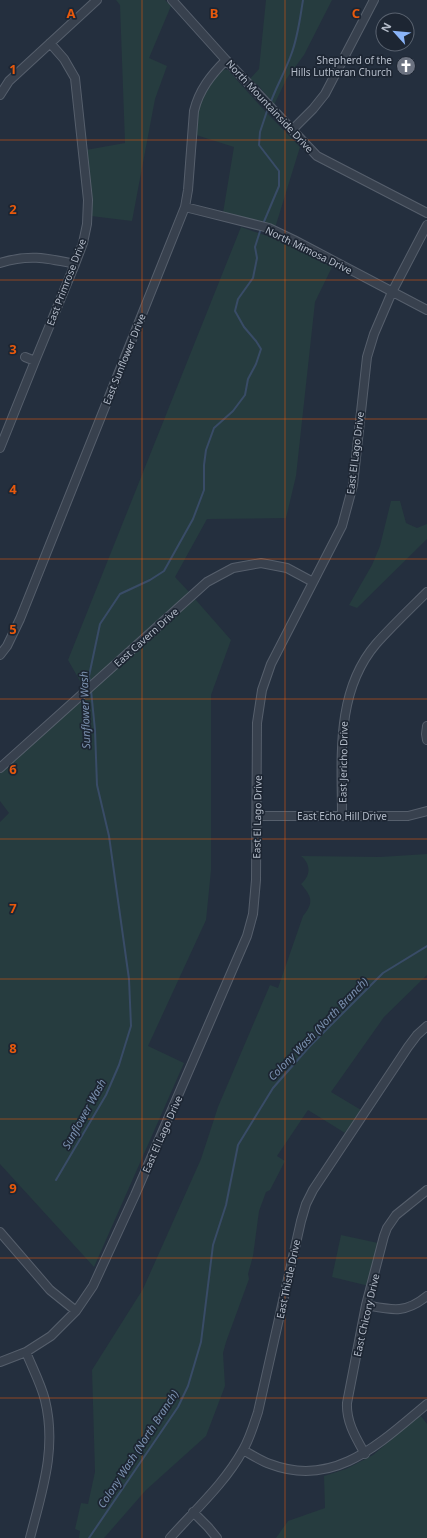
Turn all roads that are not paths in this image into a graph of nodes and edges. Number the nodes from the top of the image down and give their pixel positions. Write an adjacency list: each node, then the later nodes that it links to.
1 (97, 0): 4 (street)
2 (172, 0): 5 (street, North Mountainside Drive)
3 (374, 0): 7 (street)
4 (50, 43): 6 (street); 12 (street, East Primrose Drive)
5 (226, 60): 7 (street, North Mountainside Drive); 8 (street, East Sunflower Drive)
6 (0, 94)
7 (292, 130): 9 (street, North Mountainside Drive)
8 (185, 207): 13 (street, North Mimosa Drive); 20 (street, East Sunflower Drive)
9 (427, 213)
10 (427, 225): 13 (street, East El Lago Drive)
11 (0, 263): 12 (street)
12 (75, 264): 16 (street, East Primrose Drive)
13 (392, 292): 14 (street, North Mimosa Drive); 18 (street, East El Lago Drive)
14 (427, 310)
15 (25, 357): 16 (street)
16 (35, 361): 17 (street, East Primrose Drive)
17 (0, 448)
18 (313, 582): 23 (street, East Cavern Drive); 25 (street, East El Lago Drive)
19 (427, 592): 26 (street, East Jericho Drive)
20 (0, 655)
21 (427, 726): 22 (street)
22 (427, 740)
23 (0, 768)
24 (427, 811): 26 (street, East Echo Hill Drive)
25 (257, 816): 26 (street, East Echo Hill Drive); 32 (street, East El Lago Drive)
26 (342, 816)
27 (427, 1026): 36 (street, East Thistle Drive)
28 (427, 1190): 31 (street, East Chicory Drive)
29 (0, 1232): 32 (street)
30 (427, 1296): 31 (street)
31 (366, 1306): 37 (street, East Chicory Drive)
32 (76, 1311): 33 (street, East El Lago Drive)
33 (26, 1352): 34 (street, East El Lago Drive); 39 (street)
34 (0, 1362)
35 (427, 1404): 37 (street)
36 (243, 1450): 37 (street); 38 (street, East Thistle Drive)
37 (365, 1454)
38 (193, 1512): 40 (street, East Thistle Drive); 41 (street)
39 (30, 1538)
40 (170, 1538)
41 (217, 1538)

